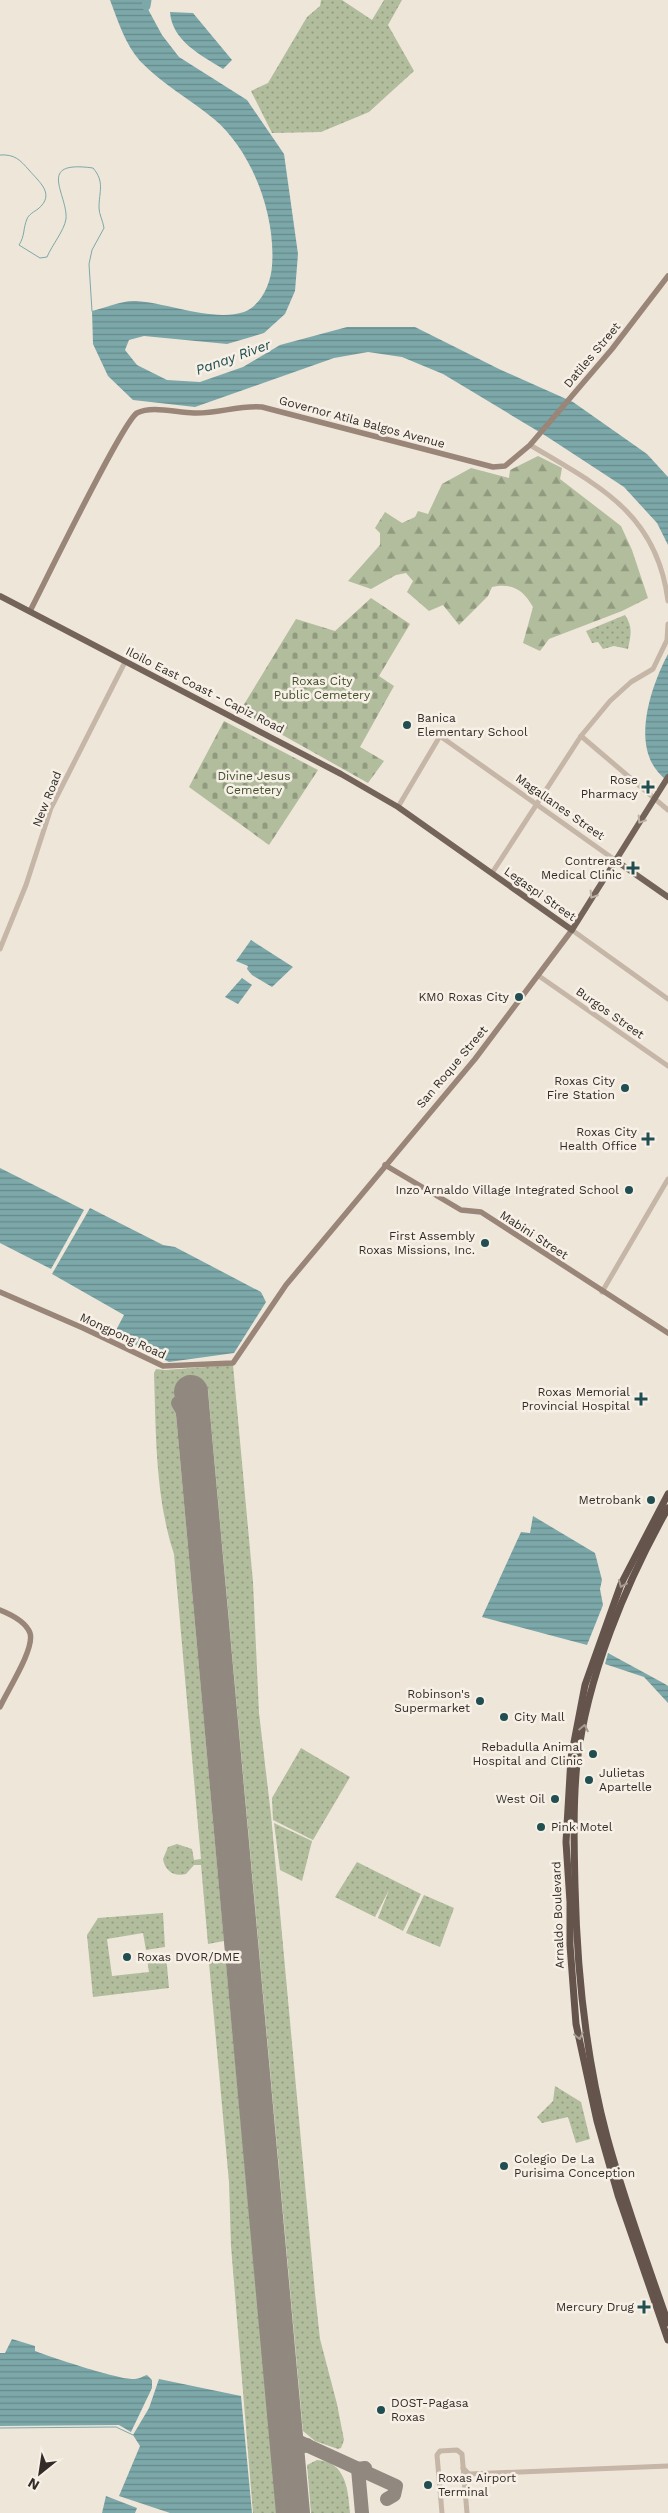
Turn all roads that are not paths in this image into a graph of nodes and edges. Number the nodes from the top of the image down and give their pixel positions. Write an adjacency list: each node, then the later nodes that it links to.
1 (668, 276): 2 (main road, Datiles Street)
2 (530, 445): 4 (street); 5 (main road, Governor Atila Balgos Avenue)
3 (0, 596): 5 (main road, Iloilo East Coast - Capiz Road)
4 (668, 601)
5 (30, 611): 7 (main road, Iloilo East Coast - Capiz Road)
6 (668, 624): 8 (street)
7 (125, 662): 12 (main road, Iloilo East Coast - Capiz Road); 18 (street, New Road)
8 (581, 736): 10 (street); 11 (street)
9 (667, 779): 10 (main road, San Roque Street)
10 (654, 799): 13 (street); 14 (main road, San Roque Street, one-way to 14)
11 (537, 804): 12 (street, Magallanes Street); 14 (street, Magallanes Street); 15 (street)
12 (398, 807): 15 (main road, Legaspi Street)
13 (668, 810)
14 (615, 860): 16 (main road, Magallanes Street); 17 (main road, San Roque Street, one-way to 17)
15 (492, 874): 17 (main road, Legaspi Street)
16 (668, 897)
17 (572, 930): 19 (main road, San Roque Street); 20 (street, Legaspi Street)
18 (0, 949)
19 (539, 976): 21 (street, Burgos Street); 22 (main road, San Roque Street)
20 (668, 999)
21 (668, 1066)
22 (385, 1165): 25 (main road, Mabini Street); 27 (main road, San Roque Street)
23 (668, 1179): 25 (street)
24 (0, 1292): 27 (main road, Mongpong Road)
25 (602, 1292): 26 (main road, Mabini Street)
26 (668, 1333)
27 (240, 1356)
28 (668, 1494): 32 (highway, Arnaldo Boulevard, one-way to 32)
29 (668, 1508): 32 (highway, Arnaldo Boulevard, one-way to 29)
30 (0, 1610): 31 (main road)
31 (0, 1708)
32 (621, 2195): 33 (highway, Arnaldo Boulevard)
33 (638, 2247): 34 (highway, Arnaldo Boulevard); 35 (highway, Arnaldo Boulevard)
34 (668, 2323)
35 (668, 2340)
36 (668, 2466): 38 (street)
37 (463, 2468): 38 (street); 39 (street); 40 (street)
38 (469, 2474): 39 (street)
39 (464, 2480): 41 (street)
40 (442, 2513)
41 (467, 2513)

